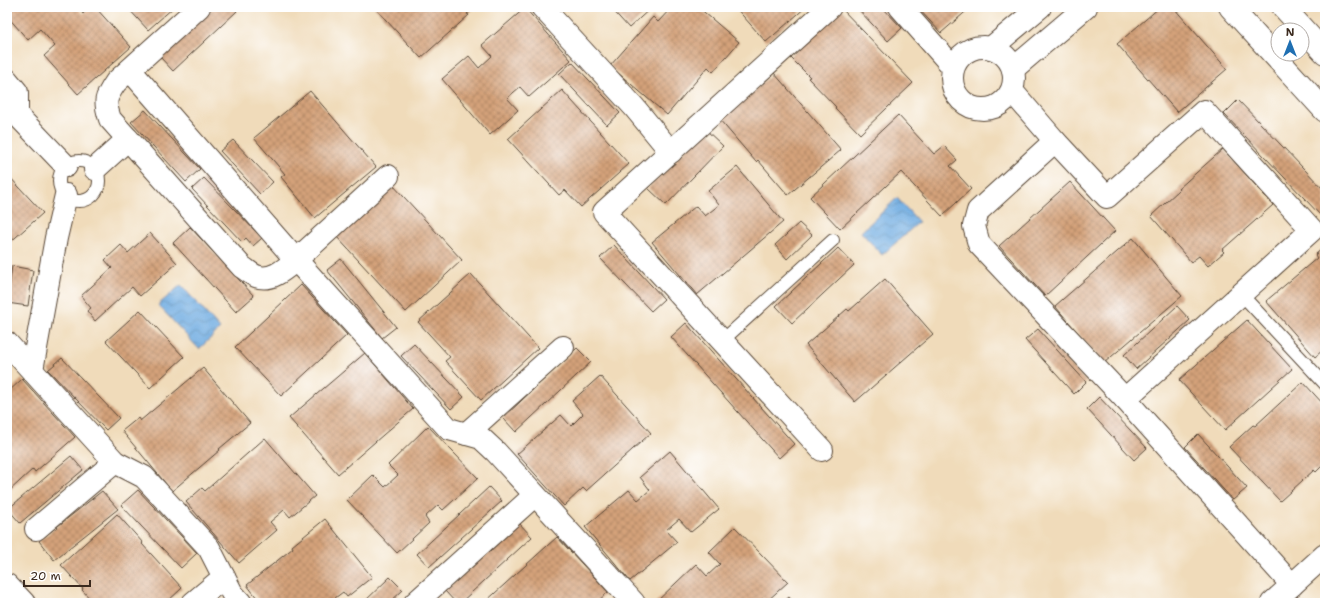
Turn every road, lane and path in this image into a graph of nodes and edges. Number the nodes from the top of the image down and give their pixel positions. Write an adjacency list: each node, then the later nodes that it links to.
1 (199, 7): 13 (street)
2 (542, 7): 20 (street)
3 (830, 7): 20 (street)
4 (900, 7): 11 (street)
5 (1040, 7): 9 (street)
6 (1086, 7): 12 (street)
7 (1230, 7): 16 (street)
8 (1283, 7): 10 (street)
9 (991, 48): 11 (street); 12 (street)
10 (1325, 53)
11 (953, 67): 15 (street)
12 (1013, 69): 15 (street)
13 (130, 70): 18 (street); 26 (street)
14 (7, 80): 17 (street)
15 (1012, 91): 19 (street)
16 (1325, 111)
17 (12, 114): 21 (street)
18 (128, 139): 22 (street); 26 (street)
19 (1055, 141): 27 (street); 33 (street)
20 (671, 152): 28 (street)
21 (66, 166): 22 (lane); 24 (lane)
22 (95, 169): 24 (lane)
23 (388, 176): 26 (street)
24 (66, 195): 31 (street)
25 (833, 240): 28 (lane)
26 (296, 260): 34 (street)
27 (1241, 294): 32 (lane); 33 (street)
28 (722, 341): 35 (street)
29 (7, 343): 31 (street)
30 (563, 347): 34 (street)
31 (32, 370): 36 (street)
32 (1325, 384)
33 (1125, 399): 42 (street)
34 (466, 434): 37 (street)
35 (822, 450)
36 (115, 462): 38 (street); 40 (street)
37 (535, 495): 46 (street); 47 (street)
38 (36, 529)
39 (1325, 555): 42 (street)
40 (224, 577): 44 (street); 45 (street)
41 (7, 585): 43 (street)
42 (1292, 585): 48 (street)
43 (24, 603)
44 (193, 603)
45 (241, 603)
46 (415, 603)
47 (634, 603)
48 (1272, 603)

